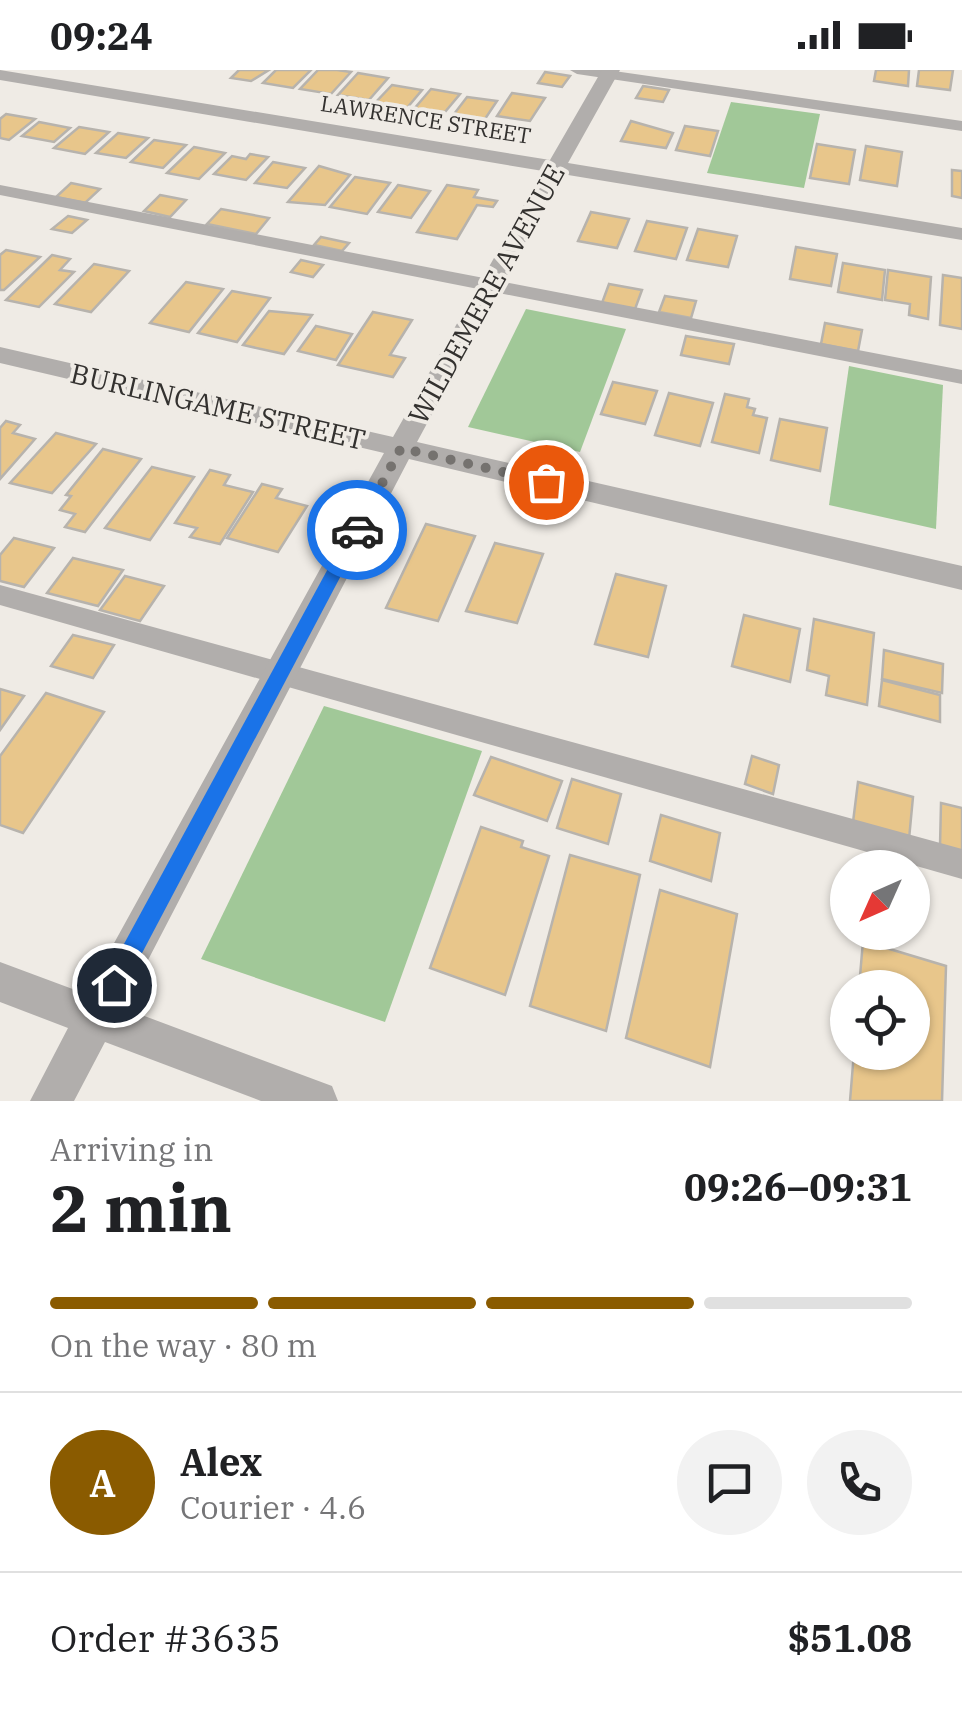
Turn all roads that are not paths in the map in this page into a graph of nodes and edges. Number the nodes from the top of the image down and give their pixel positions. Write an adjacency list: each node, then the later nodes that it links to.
1 (577, 70): 2 (lane)
2 (609, 72): 4 (lane); 5 (street, WILDEMERE AVENUE)
3 (0, 74): 5 (street, LAWRENCE STREET)
4 (962, 126)
5 (555, 166): 7 (street, LAWRENCE STREET); 8 (street, WILDEMERE AVENUE)
6 (0, 190): 8 (lane)
7 (962, 234)
8 (488, 286): 10 (lane); 11 (street, WILDEMERE AVENUE)
9 (0, 354): 11 (street, BURLINGAME STREET)
10 (962, 377)
11 (401, 448): 12 (street, BURLINGAME STREET); 14 (street, WILDEMERE AVENUE)
12 (962, 578)
13 (0, 595): 14 (lane)
14 (280, 673): 15 (lane); 17 (street, WILDEMERE AVENUE)
15 (962, 864)
16 (0, 982): 17 (street)
17 (96, 1018): 18 (street, WILDEMERE AVENUE); 19 (street)
18 (51, 1101)
19 (317, 1101)

